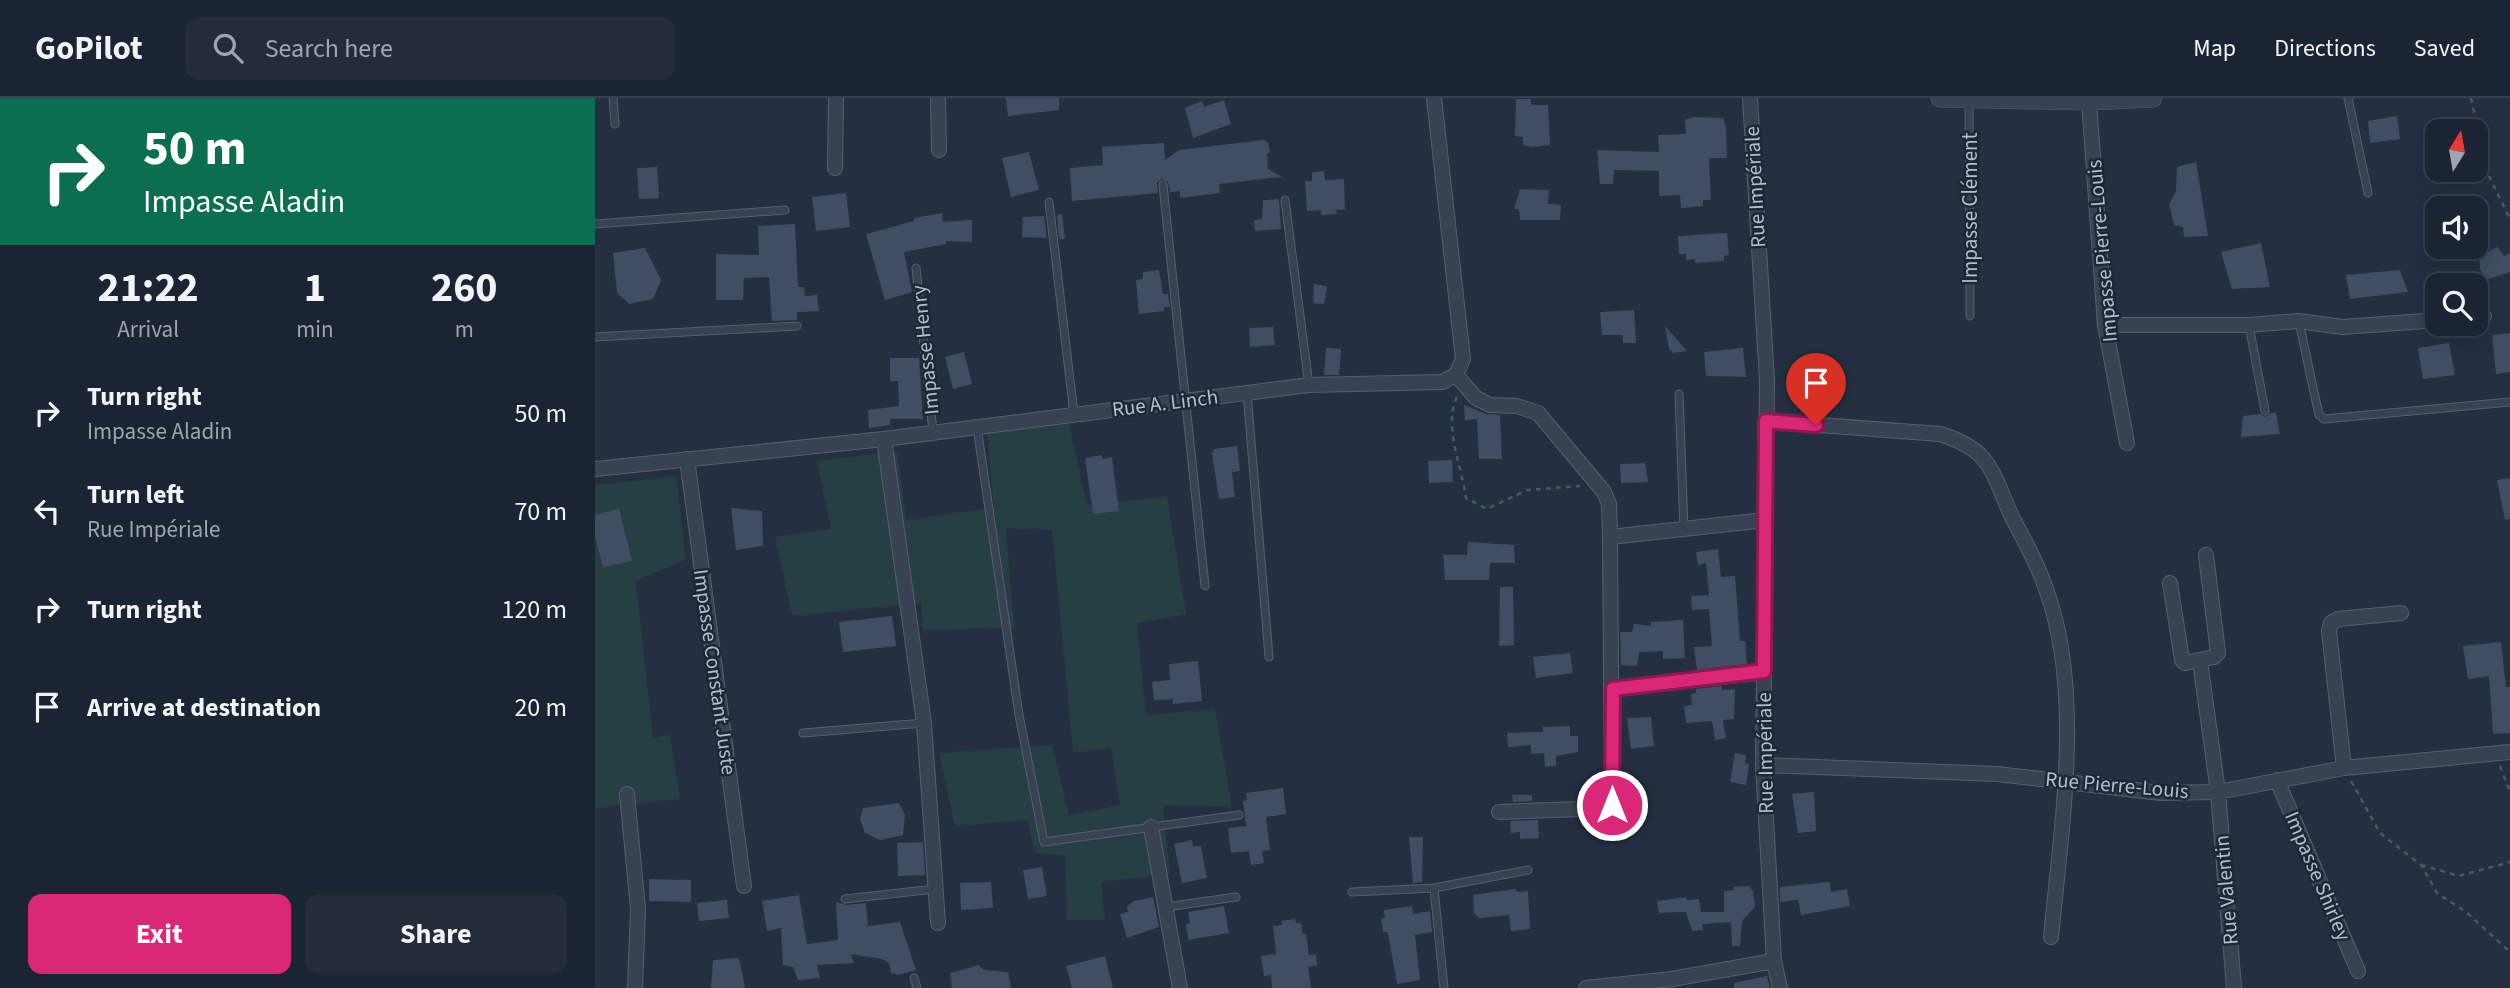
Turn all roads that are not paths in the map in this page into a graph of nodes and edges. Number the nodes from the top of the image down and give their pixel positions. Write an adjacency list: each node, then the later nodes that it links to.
1 (613, 98): 11 (lane)
2 (836, 98): 13 (street)
3 (938, 98): 12 (street)
4 (1434, 98): 28 (street)
5 (1750, 98): 36 (street, Rue Impériale)
6 (1940, 98): 9 (street)
7 (2153, 98): 10 (street)
8 (2348, 98): 15 (lane)
9 (1969, 99): 10 (street); 21 (lane, Impasse Clément)
10 (2089, 101): 26 (street, Impasse Pierre-Louis)
11 (615, 124)
12 (939, 150)
13 (835, 168)
14 (1163, 185): 32 (lane)
15 (2368, 193)
16 (1285, 200): 29 (lane)
17 (1049, 202): 35 (lane)
18 (785, 210): 19 (lane)
19 (595, 224)
20 (916, 268): 38 (lane, Impasse Henry)
21 (1970, 316)
22 (2298, 321): 23 (street); 24 (street); 33 (lane)
23 (2425, 321)
24 (2249, 325): 26 (street); 34 (lane)
25 (797, 326): 27 (lane)
26 (2105, 326): 40 (street, Impasse Pierre-Louis)
27 (595, 337)
28 (1460, 379): 29 (street, Rue A. Linch); 45 (street)
29 (1309, 385): 30 (street, Rue A. Linch)
30 (1247, 393): 32 (street, Rue A. Linch); 50 (lane)
31 (1679, 394): 44 (lane)
32 (1184, 400): 35 (street, Rue A. Linch); 48 (lane)
33 (2510, 402)
34 (2265, 411)
35 (1074, 414): 37 (street, Rue A. Linch)
36 (1766, 421): 43 (street, Rue Impériale); 60 (street)
37 (976, 426): 38 (street, Rue A. Linch); 65 (lane)
38 (933, 432): 39 (street, Rue A. Linch)
39 (884, 439): 41 (street, Rue A. Linch); 54 (street)
40 (2127, 443)
41 (687, 459): 42 (street, Rue A. Linch); 67 (street, Impasse Constant Juste)
42 (595, 469)
43 (1765, 520): 44 (street); 52 (street, Rue Impériale)
44 (1684, 529): 45 (street)
45 (1610, 537): 53 (street)
46 (2206, 555): 51 (street)
47 (2169, 583): 51 (street)
48 (1205, 586)
49 (2401, 613): 58 (street)
50 (1269, 657)
51 (2200, 661): 61 (street, Rue Valentin)
52 (1764, 671): 53 (street); 57 (street, Rue Impériale)
53 (1613, 689): 63 (street)
54 (924, 723): 55 (lane); 69 (street)
55 (803, 733)
56 (2503, 752): 58 (street, Rue Pierre-Louis)
57 (1763, 765): 60 (street, Rue Pierre-Louis); 76 (street, Rue Impériale)
58 (2344, 768): 59 (street, Rue Pierre-Louis)
59 (2277, 780): 61 (street, Rue Pierre-Louis); 77 (street, Impasse Shirley)
60 (2065, 782): 61 (street, Rue Pierre-Louis); 75 (street)
61 (2218, 792): 86 (street, Rue Valentin)
62 (627, 794): 80 (street)
63 (1499, 813)
64 (1239, 815): 65 (lane)
65 (1151, 827): 73 (street)
66 (1528, 870): 68 (lane)
67 (744, 886)
68 (1434, 888): 70 (lane); 83 (lane)
69 (935, 889): 72 (lane); 74 (street)
70 (1352, 892)
71 (1235, 897): 73 (lane)
72 (845, 899)
73 (1166, 907): 82 (street)
74 (938, 923)
75 (2051, 937)
76 (1774, 961): 79 (street); 85 (street, Rue Impériale)
77 (2358, 971)
78 (914, 978): 81 (lane)
79 (1672, 983): 84 (street)
80 (635, 988)
81 (917, 988)
82 (1181, 988)
83 (1444, 988)
84 (1586, 988)
85 (1780, 988)
86 (2234, 988)

